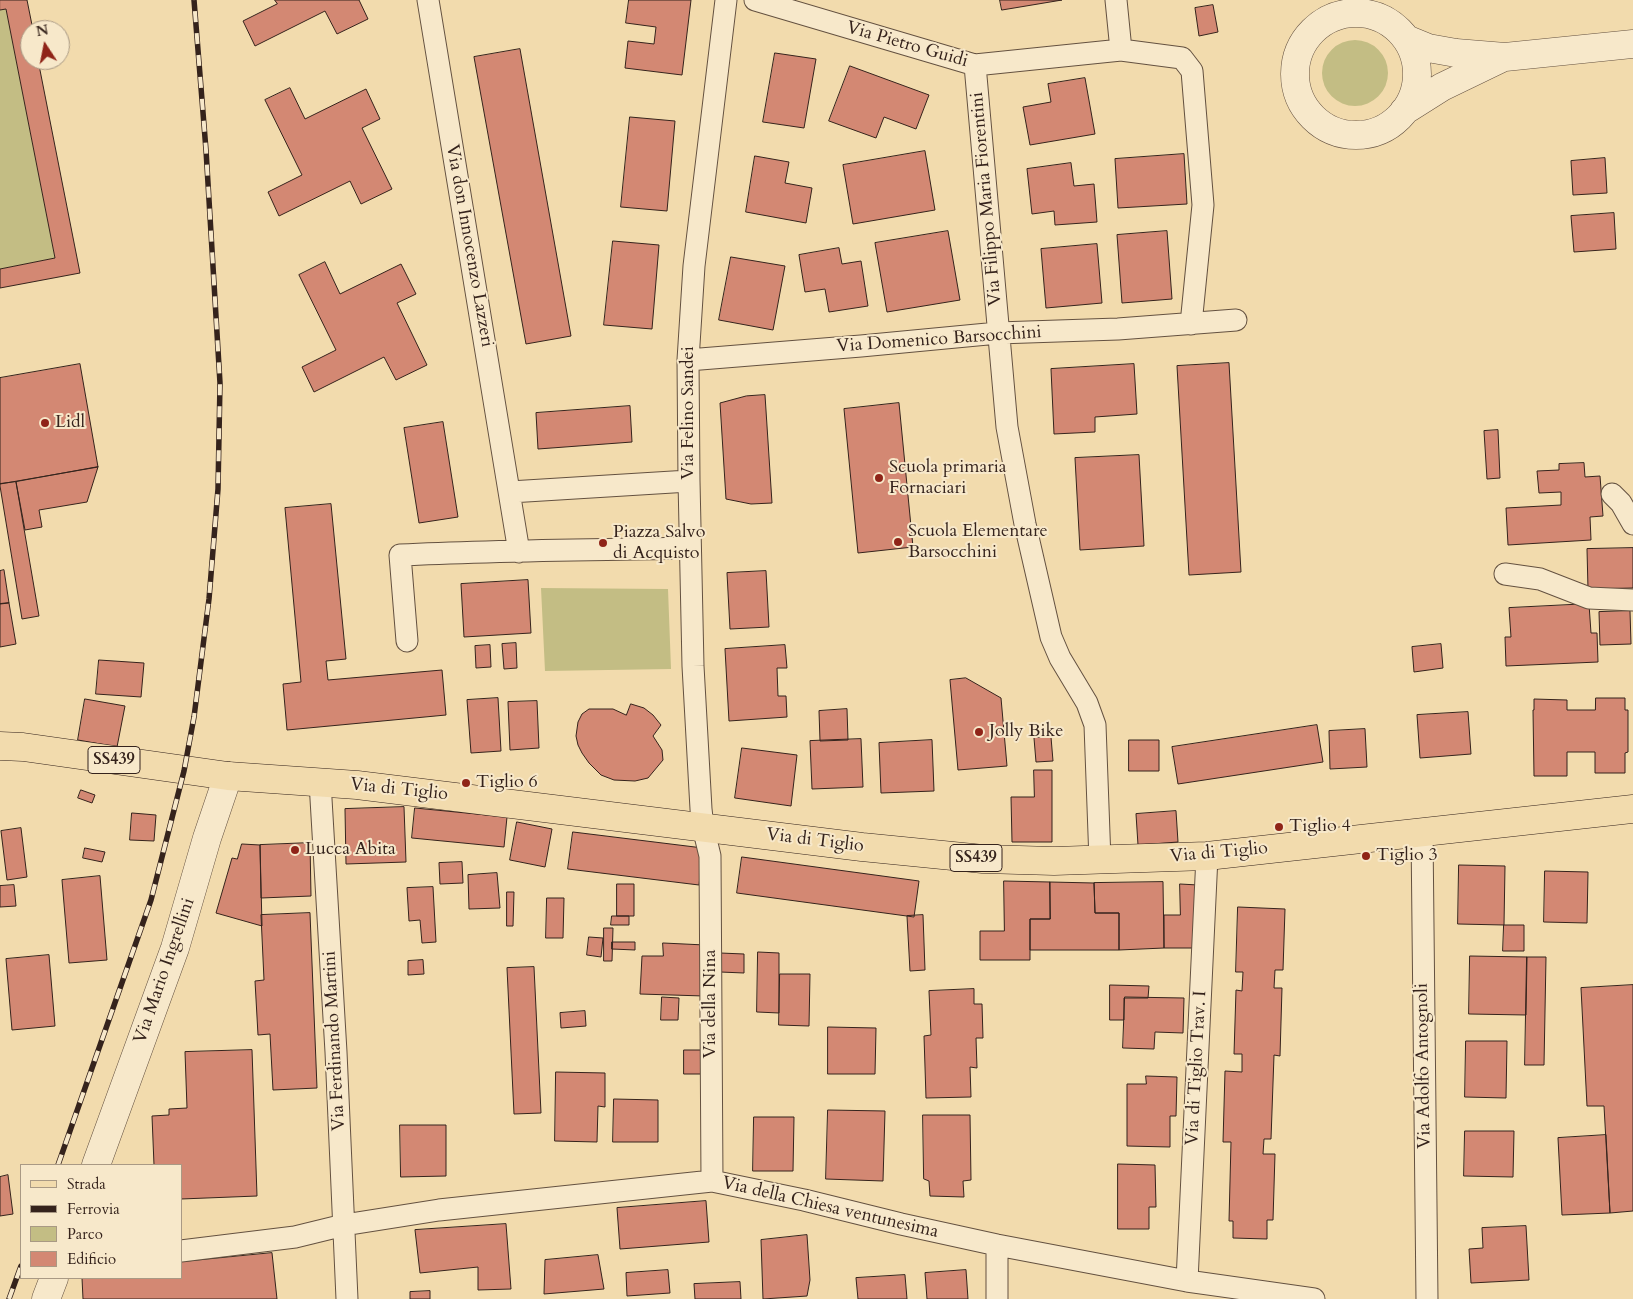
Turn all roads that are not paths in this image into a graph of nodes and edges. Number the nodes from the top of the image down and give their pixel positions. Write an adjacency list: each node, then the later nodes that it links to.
1 (428, 0): 18 (street, Via don Innocenzo Lazzeri)
2 (726, 0): 16 (street, Via Felino Sandei)
3 (755, 0): 11 (street, Via Pietro Guidi)
4 (1116, 0): 9 (street)
5 (1385, 0): 7 (street)
6 (1330, 10): 7 (street); 12 (street)
7 (1400, 33): 10 (street); 12 (street)
8 (1633, 44): 10 (street)
9 (1121, 50): 11 (street, Via Pietro Guidi); 14 (street)
10 (1505, 57): 12 (street)
11 (975, 65): 15 (street, Via Filippo Maria Fiorentini)
12 (1404, 111)
13 (1236, 320): 14 (street, Via Domenico Barsocchini)
14 (1191, 324): 15 (street, Via Domenico Barsocchini)
15 (998, 332): 16 (street, Via Domenico Barsocchini); 33 (street, Via Filippo Maria Fiorentini)
16 (688, 360): 17 (street, Via Felino Sandei)
17 (688, 481): 18 (street); 21 (street, Via Felino Sandei)
18 (510, 492): 22 (street, Via don Innocenzo Lazzeri)
19 (1612, 494): 20 (street)
20 (1633, 524)
21 (690, 548): 22 (street); 30 (street, Via Felino Sandei)
22 (519, 552): 25 (street)
23 (1506, 574): 24 (street)
24 (1633, 600)
25 (407, 641)
26 (0, 746): 27 (main road, Via di Tiglio / SS439)
27 (228, 776): 28 (main road, Via di Tiglio / SS439); 34 (street, Via Mario Ingrellini)
28 (320, 782): 30 (main road, Via di Tiglio / SS439); 36 (street, Via Ferdinando Martini)
29 (1633, 809): 31 (main road, Via di Tiglio / SS439)
30 (703, 827): 33 (main road, Via di Tiglio / SS439); 35 (street, Via della Nina)
31 (1422, 833): 32 (main road, Via di Tiglio / SS439); 45 (street, Via Adolfo Antognoli)
32 (1207, 856): 33 (main road, Via di Tiglio / SS439); 40 (street, Via di Tiglio Trav. I)
33 (1100, 861)
34 (96, 1164)
35 (712, 1181): 36 (street, Via della Chiesa ventunesima); 37 (street, Via della Chiesa ventunesima)
36 (344, 1225): 38 (street, Via della Chiesa ventunesima); 42 (street, Via Ferdinando Martini)
37 (996, 1245): 40 (street, Via della Chiesa ventunesima); 43 (street)
38 (182, 1251)
39 (54, 1279): 41 (street)
40 (1187, 1281): 44 (street, Via della Chiesa ventunesima)
41 (46, 1299)
42 (347, 1299)
43 (997, 1299)
44 (1314, 1299)
45 (1427, 1299)

